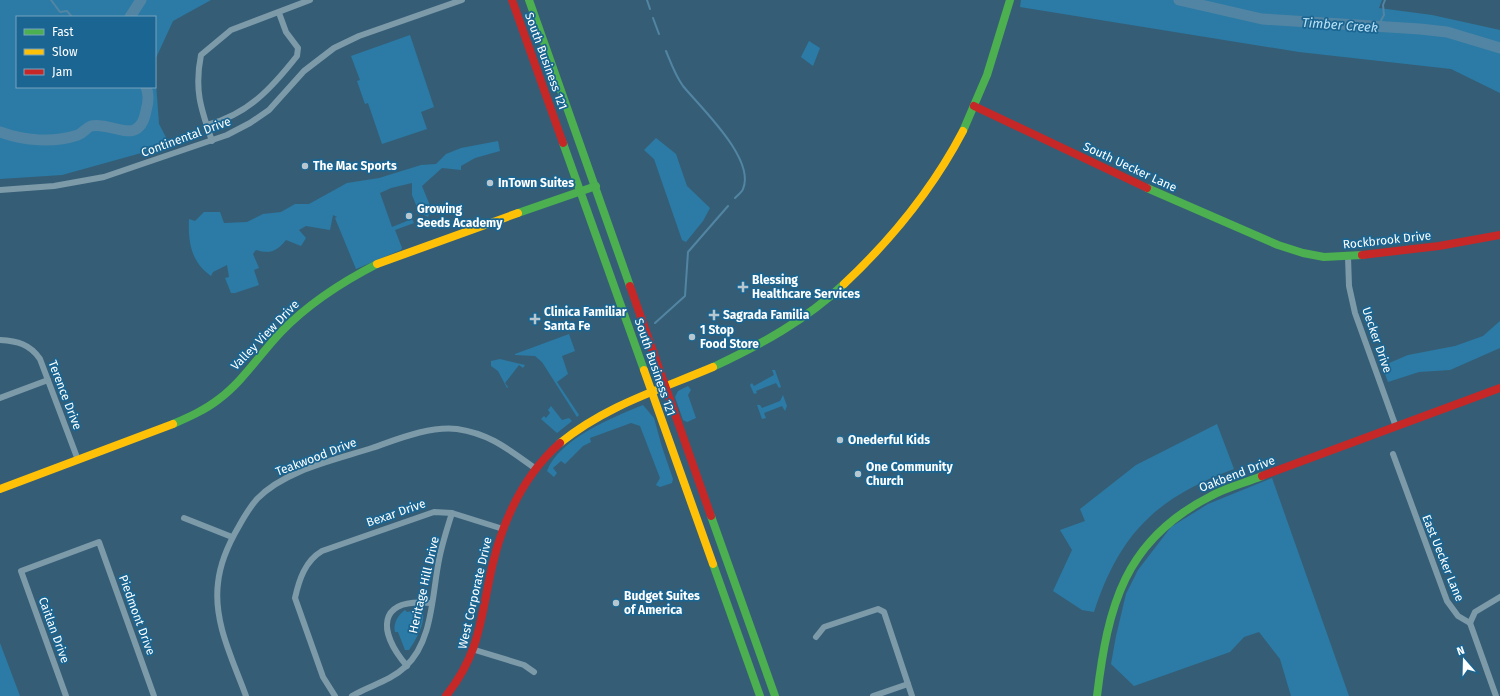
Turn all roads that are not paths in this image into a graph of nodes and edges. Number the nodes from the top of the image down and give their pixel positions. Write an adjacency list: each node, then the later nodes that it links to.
1 (310, 0): 6 (street)
2 (462, 0): 9 (street, Continental Drive)
3 (512, 0): 12 (street, South Business 121)
4 (529, 0): 10 (street, South Business 121)
5 (1010, 0): 7 (street, West Corporate Drive)
6 (279, 13): 8 (street); 8 (street)
7 (974, 106): 14 (street, South Uecker Lane); 18 (street, West Corporate Drive)
8 (206, 126): 9 (street)
9 (212, 141): 11 (street, Continental Drive)
10 (596, 186): 12 (street, Valley View Drive); 18 (street, South Business 121)
11 (0, 190)
12 (580, 192): 20 (street, South Business 121); 24 (street, Valley View Drive)
13 (1500, 235): 15 (street, Rockbrook Drive)
14 (1278, 245): 15 (street, Rockbrook Drive)
15 (1348, 257): 22 (street, Uecker Drive)
16 (0, 340): 17 (street, Terence Drive)
17 (48, 380): 21 (street); 24 (street, Terence Drive)
18 (665, 387): 20 (street, West Corporate Drive); 32 (street, South Business 121)
19 (1500, 388): 22 (street, Oakbend Drive)
20 (652, 392): 25 (street, West Corporate Drive); 33 (street, South Business 121)
21 (0, 398)
22 (1396, 427): 52 (street, Oakbend Drive)
23 (1393, 454): 36 (street, East Uecker Lane)
24 (78, 460): 26 (street, Valley View Drive)
25 (536, 469): 29 (street, West Corporate Drive); 30 (street, Teakwood Drive)
26 (0, 489)
27 (452, 513): 29 (street, Bexar Drive); 35 (street, Heritage Hill Drive); 45 (street, Bexar Drive)
28 (184, 518): 30 (street)
29 (503, 529): 38 (street, West Corporate Drive)
30 (232, 537): 44 (street, Teakwood Drive)
31 (99, 542): 42 (street, Caitlan Drive); 43 (street, Piedmont Drive)
32 (724, 551): 33 (street); 49 (street, South Business 121)
33 (710, 556): 48 (street, South Business 121)
34 (1500, 597): 36 (street, East Uecker Lane)
35 (431, 603): 39 (street, Heritage Hill Drive); 39 (street)
36 (1470, 623): 53 (street)
37 (816, 637): 41 (street)
38 (475, 650): 40 (street); 47 (street, West Corporate Drive)
39 (407, 666): 46 (street, Heritage Hill Drive)
40 (534, 672)
41 (908, 684): 50 (street); 51 (street)
42 (66, 696)
43 (154, 696)
44 (246, 696)
45 (335, 696)
46 (352, 696)
47 (446, 696)
48 (760, 696)
49 (775, 696)
50 (873, 696)
51 (912, 696)
52 (1097, 696)
53 (1496, 696)

